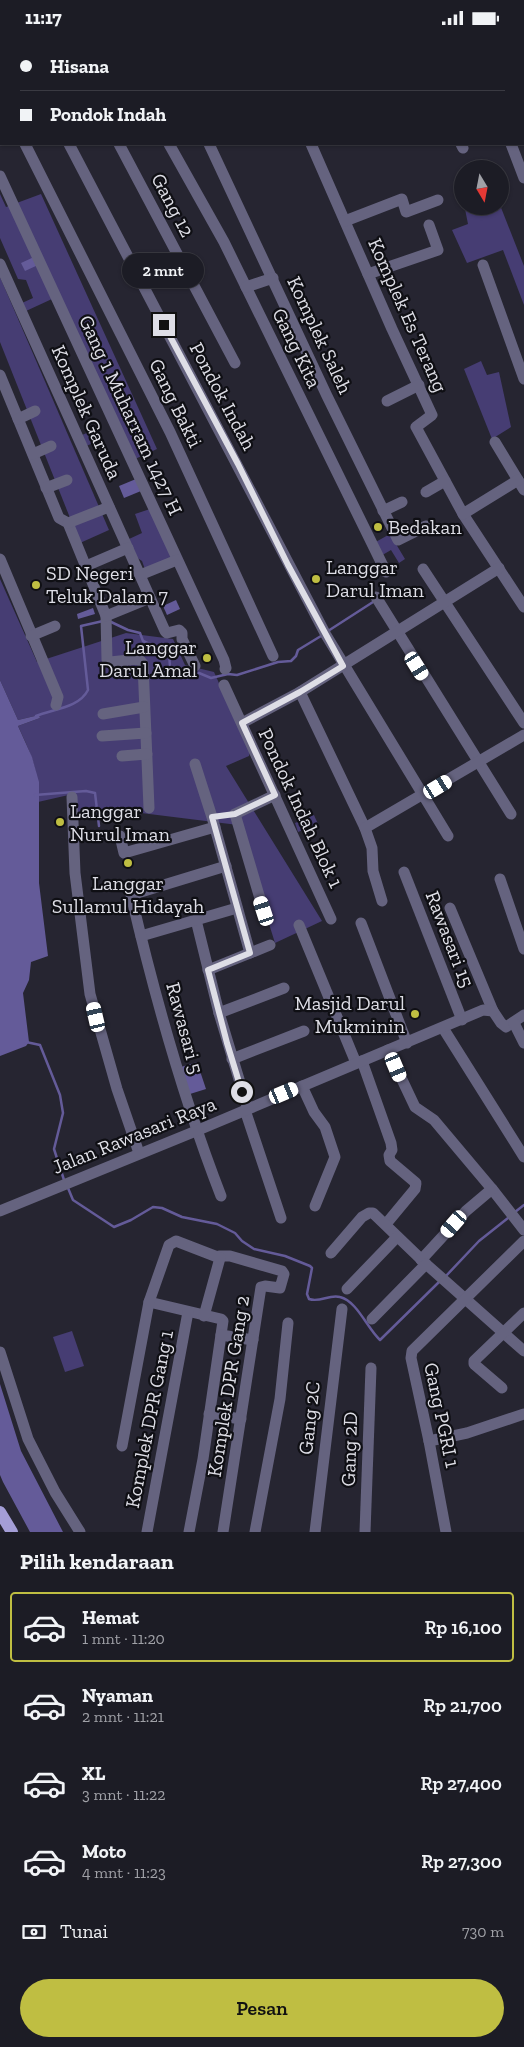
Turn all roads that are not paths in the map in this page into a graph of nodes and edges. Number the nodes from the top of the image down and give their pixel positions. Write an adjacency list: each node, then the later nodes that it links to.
1 (26, 145): 56 (street, Gang Bakti)
2 (70, 145): 58 (street, Pondok Indah)
3 (120, 145): 19 (street, Gang 12)
4 (170, 145): 17 (street, Gang Kita)
5 (209, 145): 16 (street, Komplek Saleh)
6 (311, 145): 11 (street, Komplek Es Terang)
7 (511, 145): 9 (street)
8 (0, 176): 42 (street, Gang 1 Muharram 1427 H)
9 (524, 178)
10 (438, 200): 11 (street)
11 (345, 221): 15 (street, Komplek Es Terang)
12 (429, 225): 15 (street)
13 (0, 264): 35 (street, Komplek Garuda)
14 (483, 265): 18 (street)
15 (368, 274): 22 (street, Komplek Es Terang)
16 (273, 278): 17 (street); 36 (street, Komplek Saleh)
17 (246, 287): 46 (street, Gang Kita)
18 (520, 357): 21 (street)
19 (234, 363)
20 (0, 375): 25 (street)
21 (524, 379)
22 (419, 385): 23 (street); 30 (street, Komplek Es Terang)
23 (387, 401)
24 (35, 411): 25 (street)
25 (18, 419): 28 (street)
26 (495, 442): 31 (street)
27 (51, 446): 28 (street)
28 (32, 454): 32 (street)
29 (67, 480): 32 (street)
30 (445, 481): 33 (street); 37 (street, Komplek Es Terang)
31 (521, 485): 37 (street)
32 (46, 488): 38 (street)
33 (426, 492)
34 (402, 502): 36 (street)
35 (109, 507): 38 (street); 40 (street, Komplek Garuda)
36 (384, 511): 39 (street, Komplek Saleh)
37 (463, 515): 44 (street, Komplek Es Terang)
38 (64, 521): 43 (street)
39 (426, 526)
40 (128, 549): 43 (street); 47 (street, Komplek Garuda)
41 (0, 559): 55 (street)
42 (178, 559): 47 (street); 59 (street, Gang 1 Muharram 1427 H)
43 (86, 566): 52 (street)
44 (499, 568): 50 (street); 51 (street, Komplek Es Terang)
45 (423, 569): 50 (street)
46 (386, 572)
47 (140, 575): 49 (street, Komplek Garuda)
48 (376, 597): 54 (street)
49 (150, 598): 52 (street); 57 (street, Komplek Garuda)
50 (444, 602): 54 (street); 66 (street)
51 (524, 607)
52 (106, 620): 63 (street)
53 (55, 626): 55 (street)
54 (397, 633): 58 (street); 72 (street)
55 (31, 636): 62 (street)
56 (272, 656)
57 (195, 666)
58 (343, 666): 61 (street); 75 (street, Pondok Indah)
59 (224, 669)
60 (224, 685): 65 (street, Pondok Indah Blok 1)
61 (300, 692): 65 (street); 81 (street)
62 (56, 705)
63 (144, 707): 64 (street); 67 (street)
64 (103, 714)
65 (242, 723): 74 (street, Pondok Indah Blok 1)
66 (524, 723)
67 (146, 733): 69 (street); 70 (street)
68 (524, 735): 72 (street)
69 (102, 736)
70 (147, 754): 71 (street); 77 (street)
71 (122, 756)
72 (478, 762): 75 (street); 79 (street)
73 (195, 764): 80 (street)
74 (275, 795): 78 (street); 91 (street, Pondok Indah Blok 1)
75 (424, 795): 81 (street); 83 (street, Pondok Indah)
76 (72, 797): 116 (street)
77 (149, 807)
78 (235, 814): 80 (street); 90 (street)
79 (511, 814)
80 (214, 822): 82 (street); 84 (street)
81 (365, 827): 87 (street)
82 (120, 836)
83 (448, 836)
84 (226, 866): 88 (street); 95 (street, Rawasari 5)
85 (404, 872): 104 (street, Rawasari 15)
86 (500, 879): 97 (street)
87 (382, 901)
88 (237, 907): 92 (street); 98 (street)
89 (450, 908): 101 (street)
90 (264, 911)
91 (331, 919)
92 (196, 920): 95 (street); 99 (street)
93 (361, 923): 108 (street)
94 (299, 925): 112 (street)
95 (141, 937): 115 (street, Rawasari 5)
96 (270, 945): 98 (street)
97 (524, 949)
98 (250, 953): 99 (street)
99 (208, 970): 102 (street)
100 (284, 988): 102 (street)
101 (493, 1011): 104 (street, Jalan Rawasari Raya); 105 (street)
102 (219, 1013): 111 (street)
103 (524, 1015): 105 (street)
104 (462, 1020): 106 (street, Jalan Rawasari Raya)
105 (514, 1023): 109 (street)
106 (443, 1027): 108 (street, Jalan Rawasari Raya); 117 (street)
107 (304, 1031): 111 (street)
108 (406, 1043): 110 (street, Jalan Rawasari Raya)
109 (524, 1043)
110 (388, 1050): 112 (street, Jalan Rawasari Raya); 118 (street)
111 (232, 1059): 114 (street)
112 (359, 1062): 113 (street, Jalan Rawasari Raya); 123 (street)
113 (302, 1086): 114 (street, Jalan Rawasari Raya); 120 (street)
114 (247, 1109): 115 (street, Jalan Rawasari Raya); 122 (street)
115 (196, 1131): 116 (street, Jalan Rawasari Raya); 119 (street, Rawasari 5)
116 (139, 1153): 121 (street, Jalan Rawasari Raya)
117 (524, 1157)
118 (492, 1189): 124 (street); 129 (street)
119 (220, 1196)
120 (315, 1206)
121 (0, 1211)
122 (281, 1218)
123 (386, 1224): 125 (street); 127 (street)
124 (524, 1230)
125 (397, 1237): 129 (street); 130 (street)
126 (524, 1241): 131 (street)
127 (331, 1253)
128 (219, 1256): 132 (street); 136 (street); 141 (street, Komplek DPR Gang 2)
129 (424, 1262): 131 (street); 137 (street)
130 (347, 1289)
131 (466, 1298): 139 (street); 149 (street, Gang PGRI 1)
132 (149, 1302): 134 (street); 150 (street)
133 (342, 1309): 158 (street, Gang 2C)
134 (188, 1312): 136 (street); 154 (street, Komplek DPR Gang 1)
135 (524, 1313): 139 (street)
136 (204, 1316): 140 (street)
137 (372, 1319)
138 (288, 1323): 157 (street)
139 (503, 1332): 142 (street); 145 (street)
140 (221, 1335): 141 (street); 146 (street)
141 (253, 1339): 148 (street, Komplek DPR Gang 2)
142 (524, 1351)
143 (0, 1352): 153 (street)
144 (371, 1368): 159 (street, Gang 2D)
145 (502, 1388)
146 (209, 1414): 148 (street); 155 (street)
147 (524, 1414): 149 (street)
148 (242, 1419): 156 (street, Komplek DPR Gang 2)
149 (429, 1441): 160 (street, Gang PGRI 1)
150 (122, 1446)
151 (0, 1512): 152 (main road)
152 (12, 1532)
153 (80, 1532)
154 (147, 1532)
155 (190, 1532)
156 (223, 1532)
157 (256, 1532)
158 (315, 1532)
159 (365, 1532)
160 (446, 1532)

